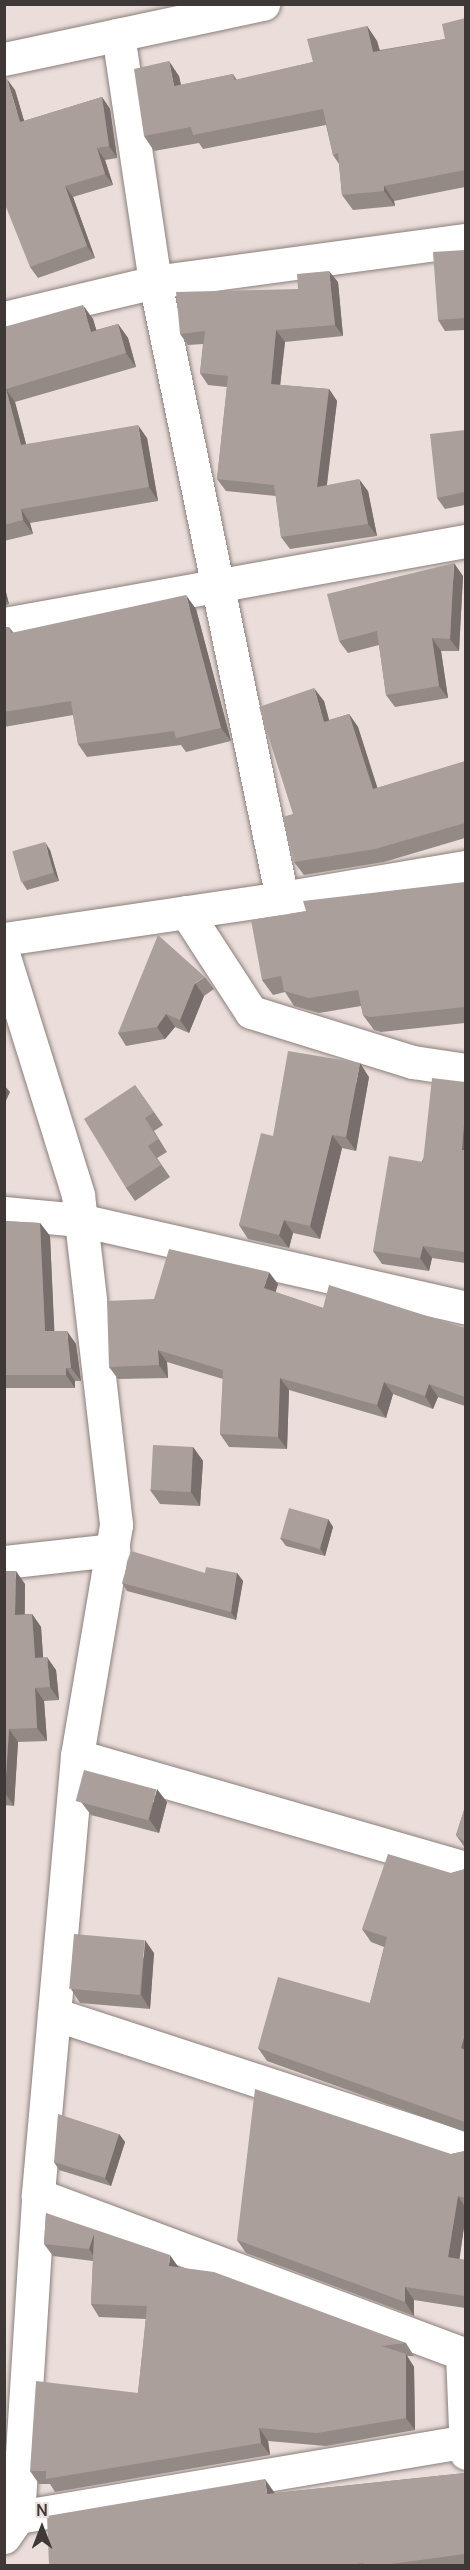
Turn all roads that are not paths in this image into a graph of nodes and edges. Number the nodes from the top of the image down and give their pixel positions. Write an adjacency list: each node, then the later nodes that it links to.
1 (263, 4): 2 (street)
2 (118, 35): 3 (street); 5 (street)
3 (4, 59)
4 (465, 240): 5 (street)
5 (155, 282): 6 (street); 8 (street)
6 (4, 318)
7 (465, 540): 8 (street)
8 (216, 583): 9 (street); 11 (street)
9 (4, 624)
10 (465, 867): 11 (street)
11 (282, 898): 12 (street)
12 (186, 912): 13 (street); 15 (street)
13 (4, 939)
14 (4, 957): 17 (street)
15 (465, 1070)
16 (4, 1213): 17 (street)
17 (80, 1220): 18 (street); 19 (street)
18 (465, 1308)
19 (113, 1550): 20 (street); 21 (street)
20 (4, 1562)
21 (77, 1756): 22 (street); 23 (street)
22 (465, 1868)
23 (54, 2014): 24 (street); 25 (street)
24 (465, 2149)
25 (38, 2195): 26 (street); 29 (street)
26 (464, 2354): 27 (street)
27 (465, 2441): 28 (street); 29 (street)
28 (465, 2453)
29 (11, 2527)

